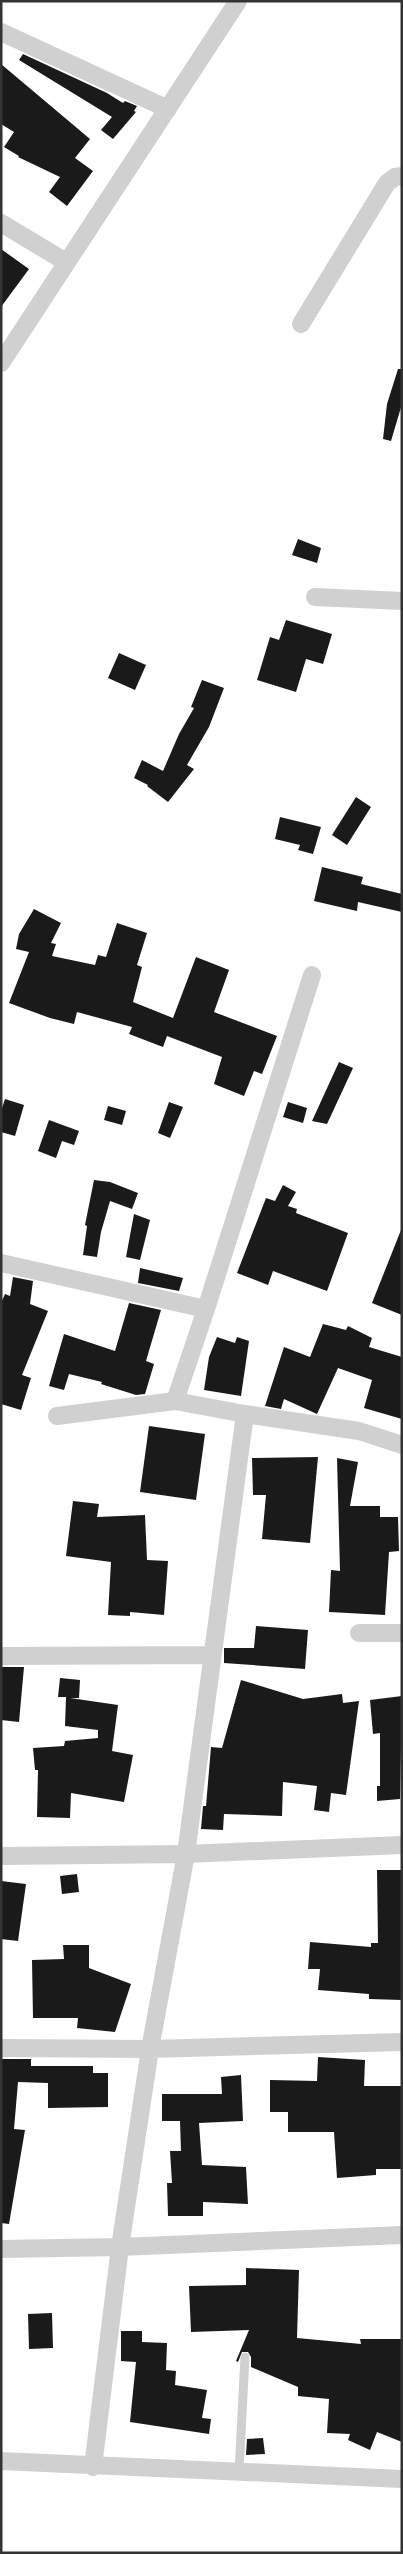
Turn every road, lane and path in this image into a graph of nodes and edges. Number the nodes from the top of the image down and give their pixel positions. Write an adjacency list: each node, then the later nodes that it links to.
1 (238, 1): 3 (street)
2 (1, 32): 3 (street)
3 (168, 109): 6 (street)
4 (402, 176): 7 (street)
5 (1, 223): 6 (street)
6 (66, 262): 8 (street)
7 (300, 324)
8 (1, 363)
9 (315, 597): 10 (street)
10 (402, 600)
11 (312, 975): 13 (street)
12 (1, 1264): 13 (street)
13 (206, 1309): 14 (street)
14 (175, 1401): 15 (street); 16 (street)
15 (245, 1414): 17 (street); 20 (street)
16 (57, 1416)
17 (402, 1445)
18 (359, 1633): 19 (street)
19 (402, 1634)
20 (211, 1655): 21 (street); 23 (street)
21 (1, 1656)
22 (402, 1845): 23 (street)
23 (186, 1854): 24 (street); 27 (street)
24 (1, 1856)
25 (402, 2042): 27 (street)
26 (1, 2048): 27 (street)
27 (150, 2049): 29 (street)
28 (402, 2235): 29 (street)
29 (120, 2247): 30 (street); 33 (street)
30 (1, 2249)
31 (246, 2357): 34 (lane)
32 (1, 2461): 33 (street)
33 (93, 2466): 34 (street)
34 (239, 2472): 35 (street)
35 (402, 2478)

